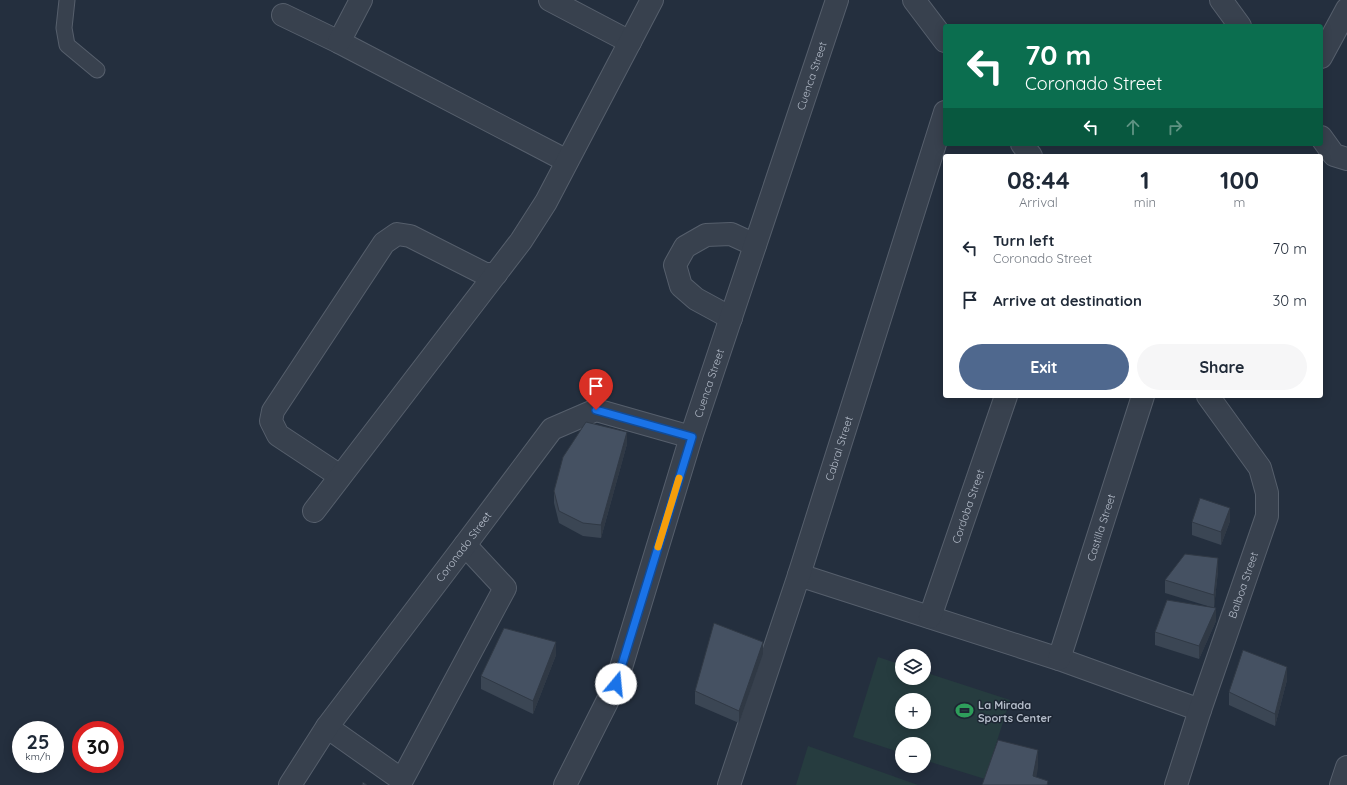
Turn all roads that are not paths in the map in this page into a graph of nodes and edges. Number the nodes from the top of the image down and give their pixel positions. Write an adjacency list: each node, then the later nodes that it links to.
1 (67, 0): 15 (lane)
2 (361, 0): 12 (street)
3 (550, 0): 13 (street)
4 (652, 0): 13 (street)
5 (837, 0): 20 (street, Cuenca Street)
6 (914, 0): 11 (street)
7 (1221, 0): 10 (street)
8 (1347, 9): 14 (street)
9 (283, 15): 12 (street)
10 (1239, 24)
11 (943, 38)
12 (339, 42): 19 (street)
13 (630, 42): 19 (street)
14 (1323, 53)
15 (97, 70)
16 (943, 118): 30 (street, Cabral Street)
17 (1323, 140): 18 (street)
18 (1347, 159)
19 (567, 161): 21 (street)
20 (755, 245): 22 (street, Cuenca Street); 22 (street)
21 (496, 274): 27 (street); 27 (street)
22 (731, 318): 26 (street, Cuenca Street)
23 (1005, 398): 31 (street, Cordoba Street)
24 (1142, 398): 32 (street, Castilla Street)
25 (1209, 398): 33 (street, Balboa Street)
26 (692, 437): 29 (street, Coronado Street); 37 (street, Cuenca Street)
27 (340, 476): 28 (street)
28 (314, 511)
29 (465, 545): 34 (street, Coronado Street); 34 (street)
30 (799, 575): 31 (street); 38 (street, Cabral Street)
31 (930, 617): 32 (street)
32 (1059, 659): 33 (street)
33 (1200, 710): 39 (street, Balboa Street)
34 (327, 727): 36 (street, Coronado Street)
35 (1347, 766): 40 (street)
36 (290, 785)
37 (565, 785)
38 (729, 785)
39 (1176, 785)
40 (1341, 785)

